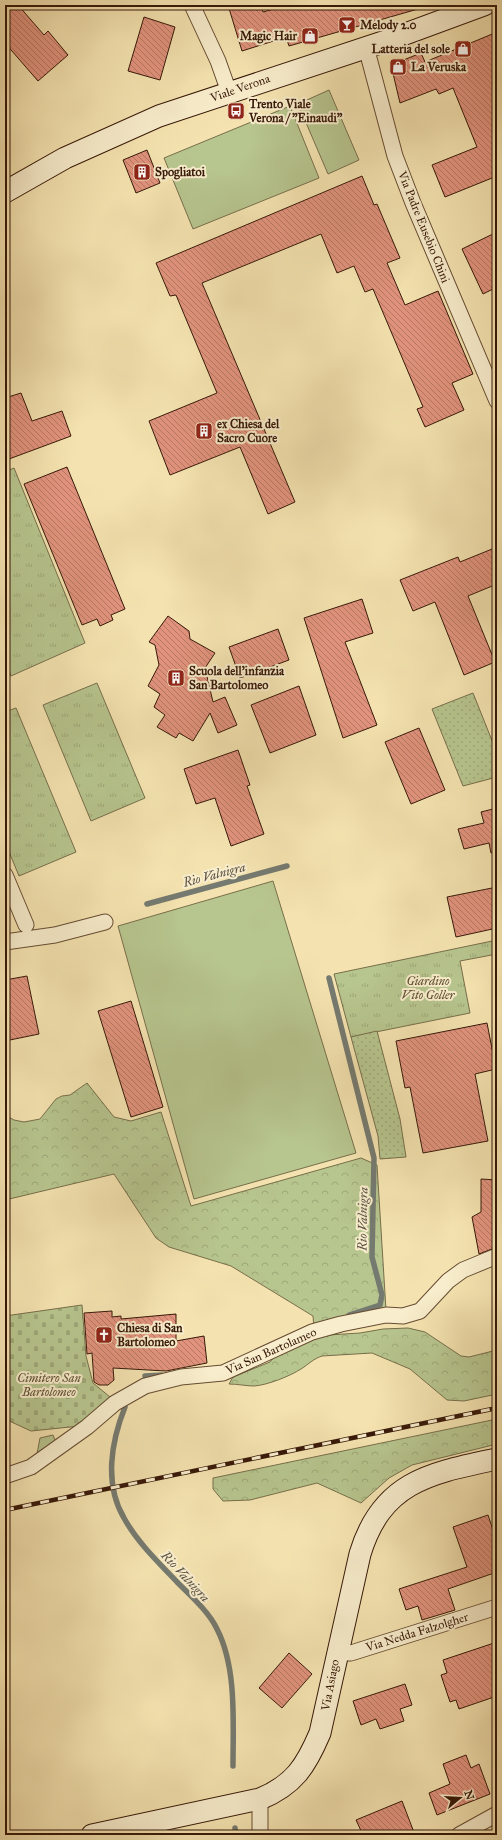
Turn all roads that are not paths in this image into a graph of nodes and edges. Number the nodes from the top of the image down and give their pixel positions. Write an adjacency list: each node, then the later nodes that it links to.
1 (192, 5): 4 (street)
2 (484, 5): 3 (main road, Viale Verona)
3 (366, 47): 4 (main road, Viale Verona); 6 (street, Via Padre Eusebio Chini)
4 (229, 92): 5 (main road, Viale Verona)
5 (5, 192)
6 (497, 401)
7 (5, 875): 9 (street)
8 (105, 922): 10 (street)
9 (26, 925)
10 (5, 942)
11 (497, 1256): 13 (street, Via San Bartolameo)
12 (497, 1459): 15 (main road, Via Asiago)
13 (5, 1476)
14 (497, 1607): 15 (street, Via Nedda Falzolgher)
15 (337, 1653): 16 (main road, Via Asiago)
16 (260, 1799): 18 (main road, Via Asiago); 19 (street)
17 (497, 1814): 20 (street)
18 (92, 1835)
19 (260, 1835)
20 (458, 1835)

